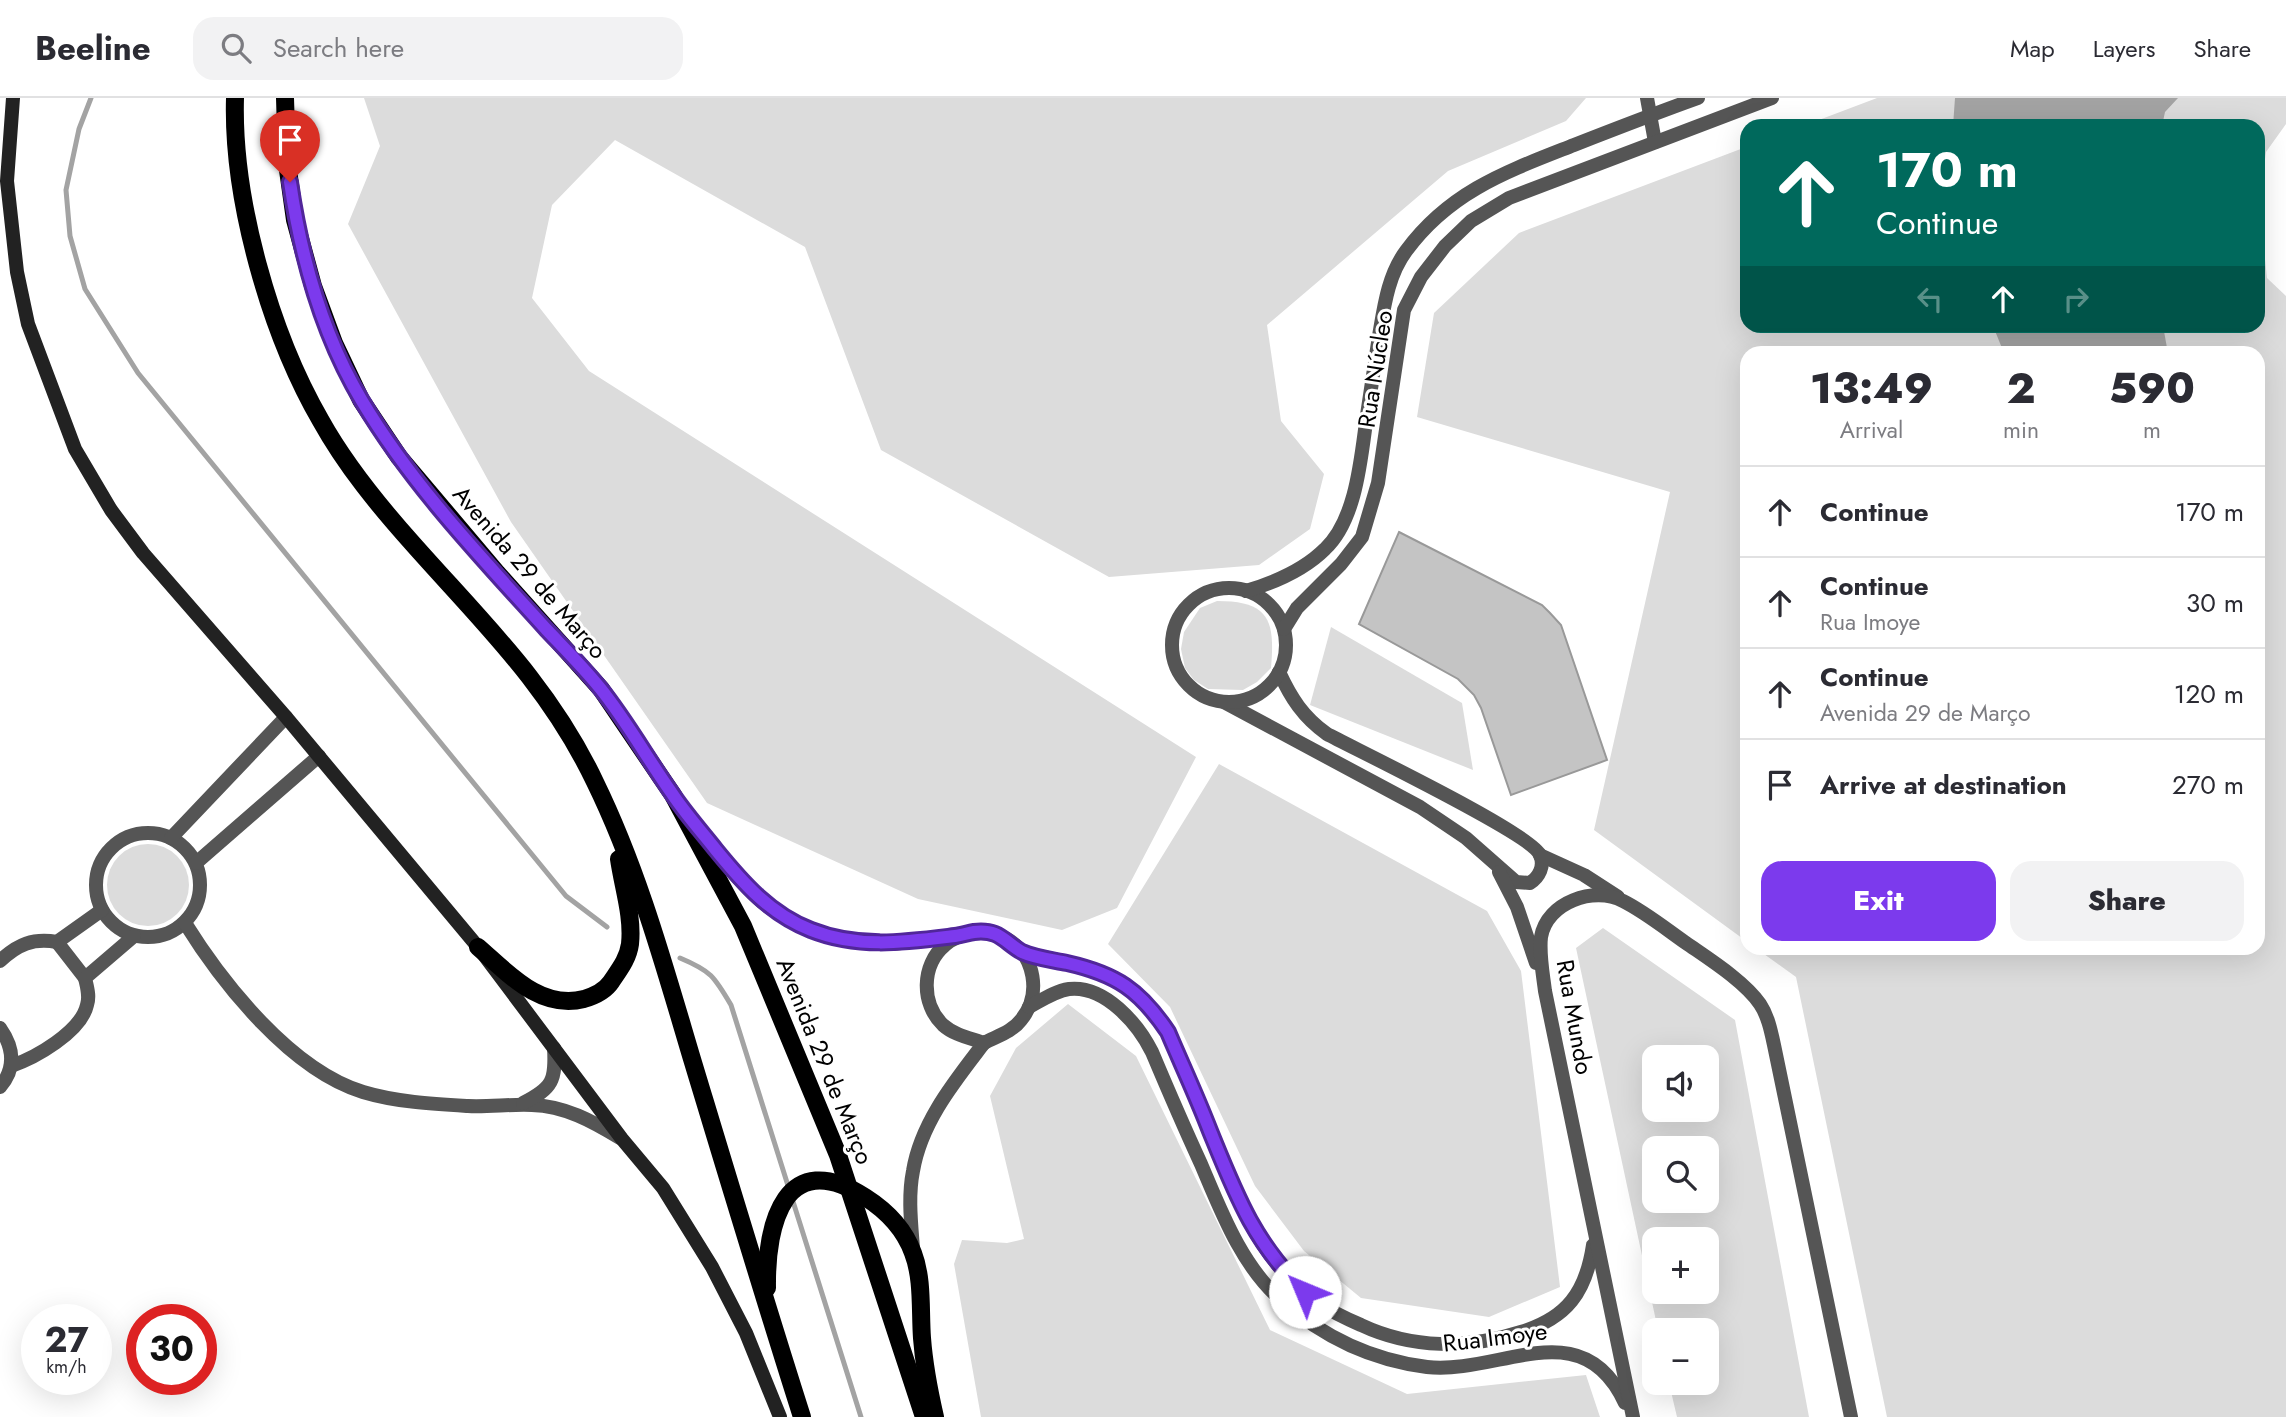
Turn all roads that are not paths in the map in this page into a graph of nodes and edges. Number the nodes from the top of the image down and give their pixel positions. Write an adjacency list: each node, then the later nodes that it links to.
1 (13, 98): 13 (main road)
2 (235, 98): 16 (main road)
3 (285, 98): 15 (main road, Avenida 29 de Março)
4 (1647, 98): 7 (street)
5 (1698, 98): 7 (street, Rua Núcleo)
6 (1772, 98): 8 (street, Rua Núcleo)
7 (1650, 115): 8 (street); 9 (street, Rua Núcleo)
8 (1655, 142): 10 (street, Rua Núcleo)
9 (1246, 590): 10 (street); 12 (street)
10 (1284, 629): 11 (street)
11 (1279, 672): 12 (street); 18 (street)
12 (1224, 702): 19 (street)
13 (286, 717): 14 (main road); 17 (street)
14 (320, 756): 20 (street); 27 (main road)
15 (673, 795): 25 (street); 40 (main road, Avenida 29 de Março)
16 (612, 818): 27 (main road); 43 (main road)
17 (171, 838): 20 (street); 22 (street)
18 (1540, 855): 19 (street); 21 (street)
19 (1493, 862): 31 (street)
20 (196, 863): 23 (street)
21 (1622, 900): 31 (street, Rua Mundo); 49 (street, Rua Mundo)
22 (102, 910): 24 (street); 26 (street)
23 (185, 923): 24 (street); 38 (street)
24 (134, 936): 30 (street)
25 (958, 936): 28 (street); 34 (street)
26 (57, 942): 29 (street); 30 (street)
27 (478, 947): 35 (main road)
28 (1022, 951): 32 (street); 41 (street, Rua Imoye)
29 (0, 961)
30 (85, 978): 36 (street)
31 (1545, 991): 41 (street, Rua Mundo)
32 (1029, 1007): 34 (street); 48 (street, Rua Imoye)
33 (0, 1028): 36 (street)
34 (984, 1042): 42 (street)
35 (554, 1048): 38 (street); 39 (main road)
36 (11, 1066): 37 (street)
37 (0, 1087)
38 (519, 1105): 39 (street)
39 (622, 1139): 44 (main road)
40 (841, 1184): 42 (main road); 43 (main road); 46 (main road, Avenida 29 de Março)
41 (1594, 1236): 48 (street, Rua Mundo)
42 (913, 1253): 47 (main road)
43 (768, 1311): 45 (main road)
44 (780, 1417)
45 (802, 1417)
46 (924, 1417)
47 (935, 1417)
48 (1632, 1417)
49 (1851, 1417)

